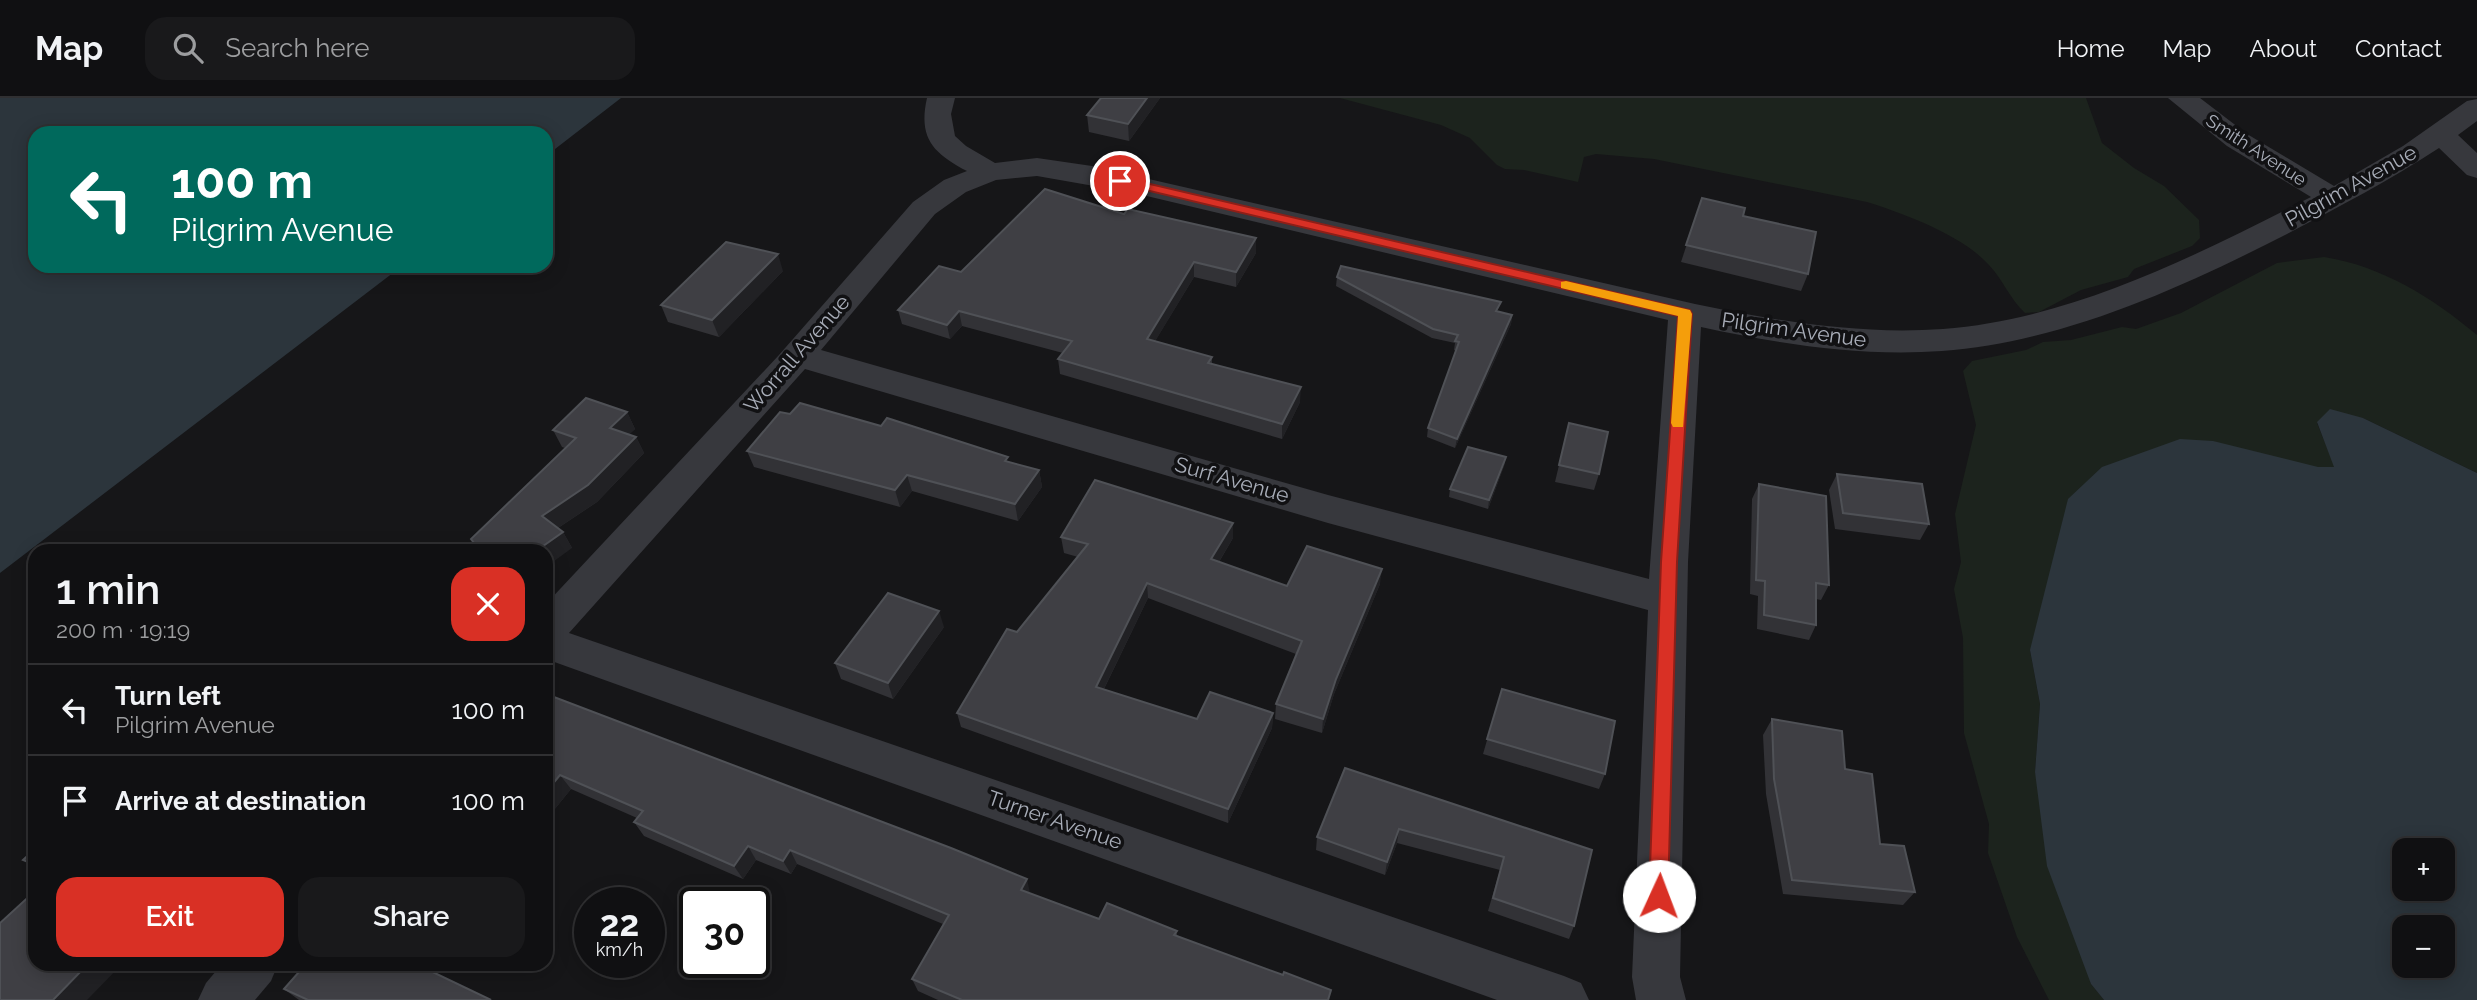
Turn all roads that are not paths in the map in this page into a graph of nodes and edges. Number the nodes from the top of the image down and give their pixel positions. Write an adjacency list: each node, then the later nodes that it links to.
1 (941, 98): 6 (street)
2 (2182, 98): 7 (street, Smith Avenue)
3 (2477, 107): 4 (street, Pilgrim Avenue)
4 (2441, 134): 5 (street); 7 (street, Pilgrim Avenue)
5 (2477, 169)
6 (991, 172): 8 (street, Pilgrim Avenue); 9 (street, Worrall Avenue)
7 (2333, 198): 8 (street, Pilgrim Avenue)
8 (1685, 314): 10 (street)
9 (797, 355): 10 (street, Surf Avenue); 11 (street, Worrall Avenue)
10 (1668, 600): 16 (street)
11 (553, 623)
12 (553, 644): 15 (street, Turner Avenue)
13 (248, 971): 14 (street)
14 (223, 1000)
15 (1564, 1000)
16 (1661, 1000)

